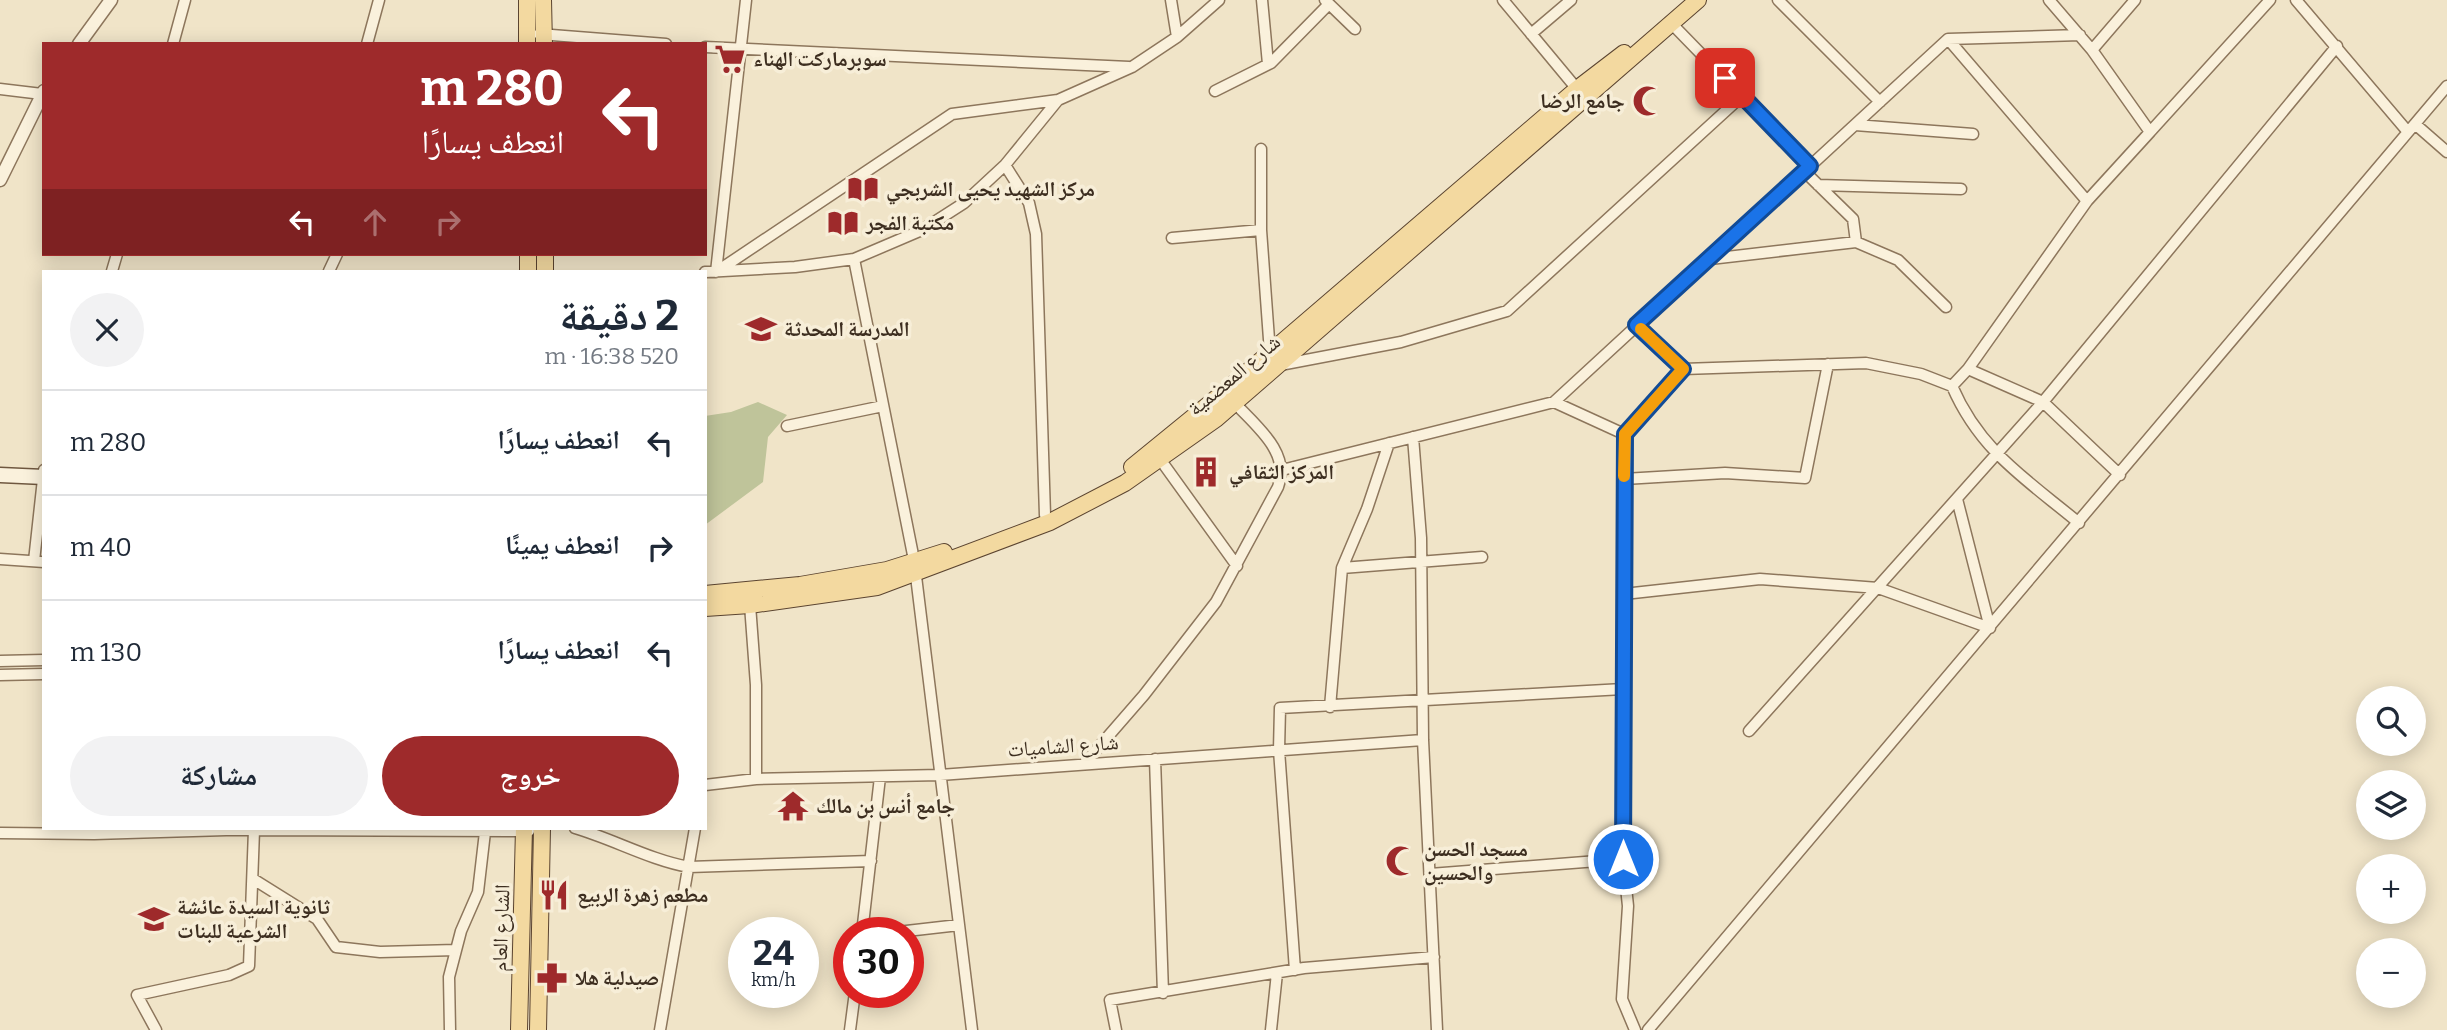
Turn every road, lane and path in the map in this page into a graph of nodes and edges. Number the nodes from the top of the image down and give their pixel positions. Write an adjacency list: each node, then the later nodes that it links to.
1 (111, 0): 27 (street)
2 (185, 0): 28 (street)
3 (379, 0): 29 (street)
4 (527, 0): 25 (main road)
5 (543, 0): 25 (main road)
6 (746, 0): 33 (street)
7 (1171, 0): 24 (street)
8 (1219, 0): 24 (street)
9 (1262, 0): 35 (street)
10 (1503, 0): 22 (street)
11 (1571, 0): 22 (street)
12 (1687, 0): 42 (main road, شارع المعضمية)
13 (1698, 0): 20 (main road, شارع المعضمية)
14 (1778, 0): 45 (street)
15 (2049, 0): 23 (street)
16 (2135, 0): 34 (street)
17 (2270, 0): 48 (street)
18 (2296, 0): 31 (street)
19 (1327, 2): 21 (street); 35 (street)
20 (1671, 23): 42 (main road, شارع المعضمية); 43 (street)
21 (1355, 29)
22 (1531, 34): 42 (street)
23 (2080, 35): 26 (street); 34 (street)
24 (1177, 37): 36 (street)
25 (535, 39): 30 (street)
26 (1948, 39): 45 (street); 57 (street)
27 (80, 42)
28 (174, 42)
29 (368, 42)
30 (614, 42)
31 (2337, 46): 47 (street); 73 (street)
32 (707, 47): 33 (street)
33 (741, 50): 36 (street); 63 (street)
34 (2092, 50): 48 (street)
35 (1268, 64): 39 (street)
36 (1132, 67): 44 (street)
37 (2447, 86): 47 (street)
38 (0, 89): 40 (street)
39 (1215, 91)
40 (42, 92)
41 (42, 94): 54 (street)
42 (1582, 95): 66 (main road, شارع المعضمية)
43 (1742, 96): 53 (street); 66 (street)
44 (1058, 100): 52 (street); 63 (street)
45 (1880, 102): 46 (street)
46 (1855, 125): 49 (street); 53 (street)
47 (2411, 128): 51 (street); 83 (street)
48 (2150, 132): 57 (street)
49 (1973, 134)
50 (1261, 149): 58 (street)
51 (2447, 152)
52 (1005, 165): 61 (street); 88 (street)
53 (1807, 169): 55 (street); 62 (street)
54 (0, 180)
55 (1818, 185): 56 (street); 60 (street)
56 (1961, 189)
57 (2087, 201): 69 (street)
58 (1261, 230): 59 (street); 66 (street)
59 (1172, 238)
60 (1856, 242): 62 (street); 64 (street)
61 (854, 259): 63 (street); 74 (street)
62 (1709, 259): 65 (street)
63 (711, 272)
64 (1946, 307)
65 (1636, 325): 68 (street); 72 (street)
66 (1274, 359): 71 (main road, شارع المعضمية)
67 (1828, 364): 68 (street); 70 (street); 85 (street)
68 (1683, 369): 76 (street)
69 (1969, 369): 70 (street); 73 (street)
70 (1952, 386): 79 (street)
71 (1229, 397): 80 (main road, شارع المعضمية); 81 (street)
72 (1554, 402): 76 (street); 77 (street)
73 (2043, 402): 79 (street); 83 (street)
74 (883, 406): 75 (street); 95 (street)
75 (787, 426)
76 (1625, 434): 85 (street)
77 (1413, 437): 78 (street); 93 (street)
78 (1389, 443): 81 (street); 96 (street)
79 (1996, 455): 87 (street); 89 (street)
80 (1157, 456): 88 (main road, شارع المعضمية); 94 (street); 95 (main road, شارع المعضمية)
81 (1282, 470): 94 (street)
82 (0, 475): 84 (main road)
83 (2120, 475): 89 (street)
84 (42, 477)
85 (1624, 480): 99 (street)
86 (42, 498): 92 (street)
87 (1957, 499): 97 (street); 102 (street)
88 (1045, 515): 95 (main road, شارع المعضمية)
89 (2079, 523): 102 (street)
90 (1482, 557): 93 (street)
91 (0, 559): 92 (street)
92 (39, 561)
93 (1421, 562): 96 (street); 108 (street)
94 (1237, 566): 114 (street)
95 (915, 567): 98 (main road, شارع المعضمية); 100 (main road, شارع المعضمية); 115 (street)
96 (1342, 568): 109 (street)
97 (1878, 588): 99 (street); 102 (street); 110 (street)
98 (707, 594)
99 (1624, 594): 107 (street)
100 (750, 606): 101 (main road, شارع المعضمية); 117 (street)
101 (707, 608)
102 (1990, 628): 155 (street)
103 (42, 660): 104 (street)
104 (0, 661)
105 (0, 674): 106 (street)
106 (42, 674)
107 (1623, 689): 108 (street); 130 (street)
108 (1422, 702): 109 (street); 111 (street)
109 (1330, 707): 112 (street)
110 (1749, 731)
111 (1423, 740): 112 (street, شارع الشاميات); 133 (street)
112 (1279, 750): 113 (street, شارع الشاميات); 140 (street)
113 (1155, 759): 114 (street, شارع الشاميات); 142 (street)
114 (1083, 764): 115 (street, شارع الشاميات)
115 (940, 775): 116 (street, شارع الشاميات); 136 (street)
116 (880, 778): 117 (street, شارع الشاميات); 131 (street)
117 (756, 779): 118 (street, شارع الشاميات)
118 (707, 785)
119 (160, 830): 127 (street)
120 (254, 830): 134 (street)
121 (426, 830): 128 (street)
122 (516, 830): 128 (street)
123 (532, 830): 146 (main road, الشارع العام)
124 (532, 830): 147 (main road, الشارع العام)
125 (581, 830): 132 (street)
126 (695, 830): 132 (street)
127 (94, 831): 129 (street)
128 (485, 832): 138 (street)
129 (0, 833)
130 (1623, 859): 133 (street); 154 (street)
131 (871, 861): 132 (street); 135 (street)
132 (688, 867): 148 (street)
133 (1430, 874): 139 (street)
134 (253, 879): 138 (street); 144 (street)
135 (864, 917)
136 (959, 925): 137 (street); 150 (street)
137 (924, 929)
138 (456, 950): 145 (street)
139 (1434, 957): 140 (street); 153 (street)
140 (1295, 970): 141 (street)
141 (1277, 973): 142 (street); 152 (street)
142 (1163, 993): 151 (street)
143 (853, 1008): 149 (street)
144 (156, 1030)
145 (450, 1030)
146 (519, 1030)
147 (538, 1030)
148 (660, 1030)
149 (850, 1030)
150 (972, 1030)
151 (1116, 1030)
152 (1271, 1030)
153 (1437, 1030)
154 (1635, 1030)
155 (1648, 1030)

